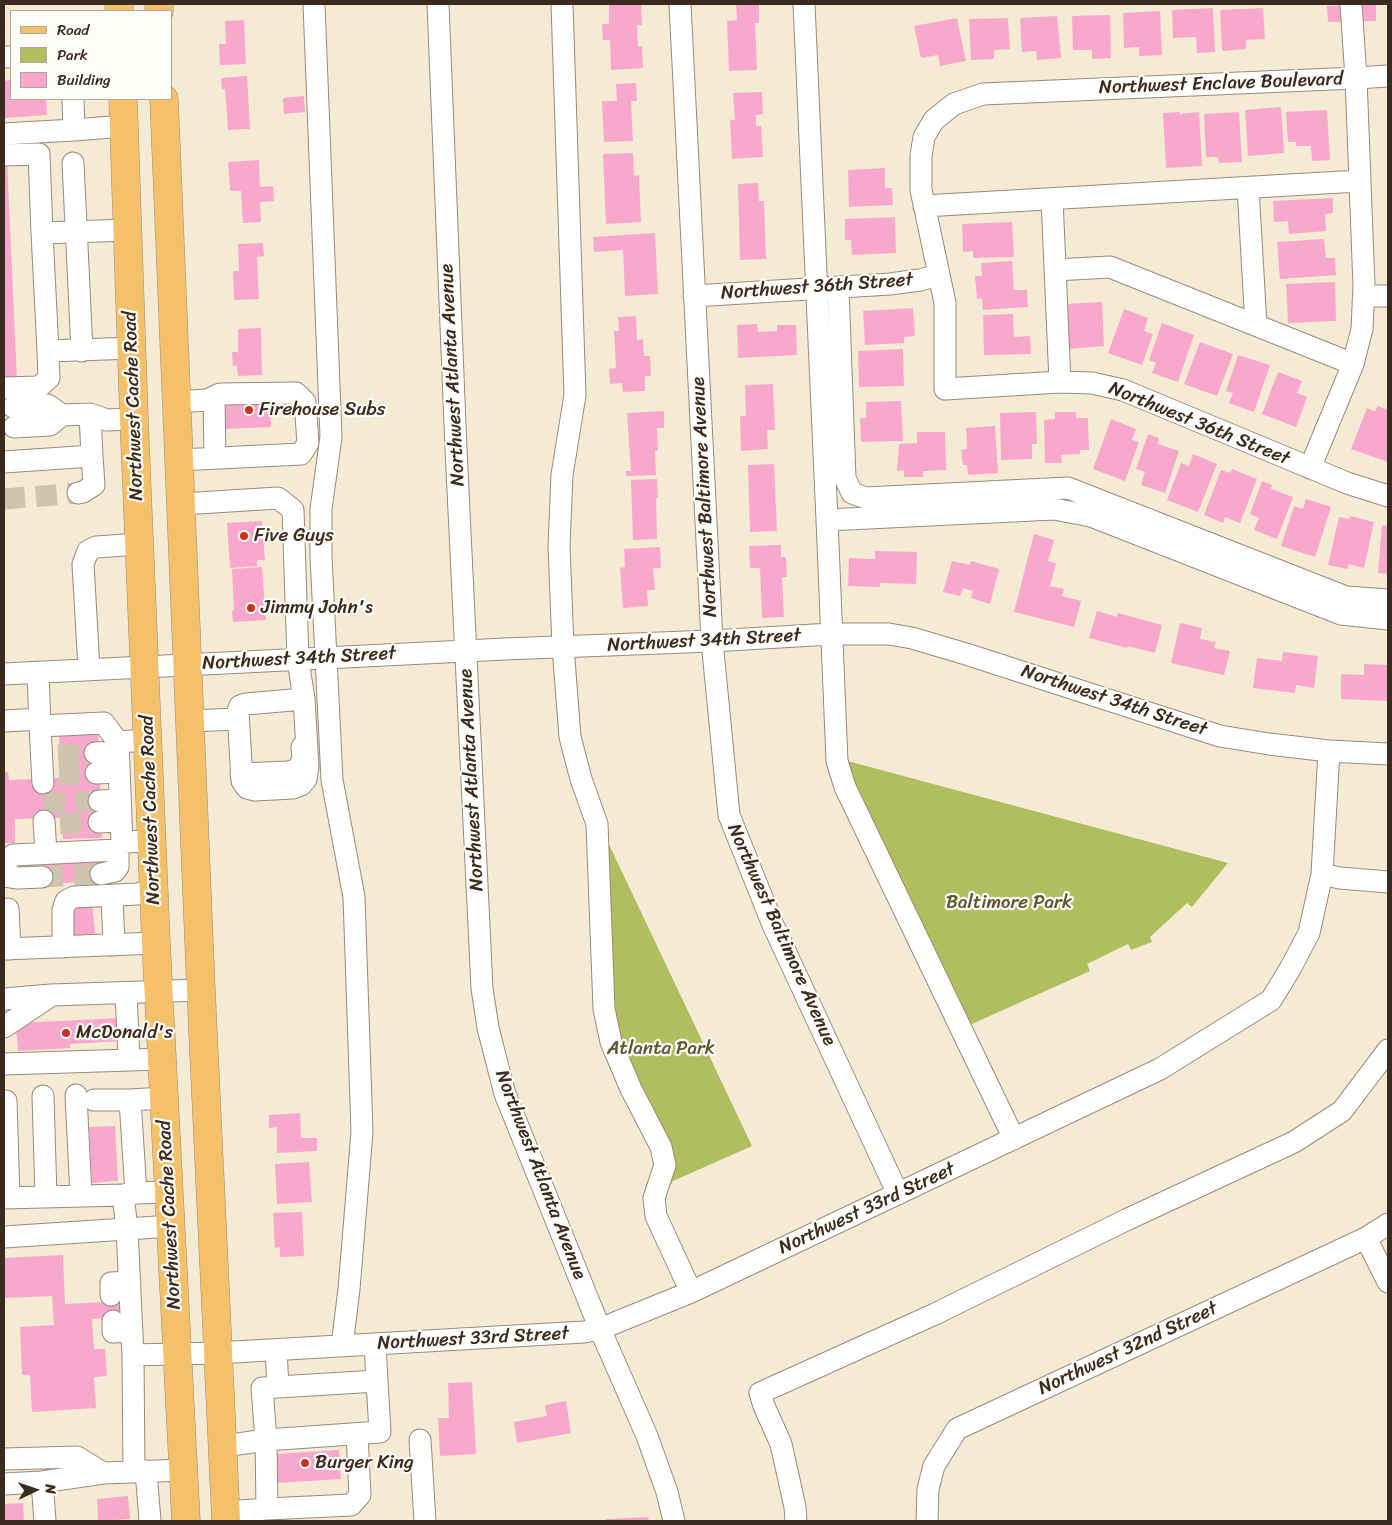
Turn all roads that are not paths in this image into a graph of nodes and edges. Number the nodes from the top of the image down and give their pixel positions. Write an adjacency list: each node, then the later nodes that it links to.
1 (314, 4): 58 (street)
2 (438, 4): 57 (street, Northwest Atlanta Avenue)
3 (562, 4): 56 (street)
4 (680, 4): 28 (street, Northwest Baltimore Avenue)
5 (804, 4): 27 (street)
6 (1351, 4): 8 (street)
7 (1388, 76): 8 (street)
8 (1356, 78): 17 (street, Northwest Enclave Boulevard); 20 (street, Northwest Enclave Boulevard)
9 (73, 100): 13 (street)
10 (123, 100): 12 (main road, Northwest Cache Road)
11 (164, 100): 38 (main road)
12 (124, 126): 13 (street); 21 (main road, Northwest Cache Road)
13 (74, 130): 14 (street)
14 (4, 134)
15 (4, 155): 23 (street)
16 (73, 164): 22 (street)
17 (1359, 182): 18 (street); 29 (street, Northwest Enclave Boulevard)
18 (1248, 188): 19 (street); 31 (street)
19 (1052, 199): 20 (street); 24 (street)
20 (924, 206): 25 (street)
21 (128, 230): 22 (street); 32 (main road, Northwest Cache Road)
22 (78, 232): 23 (street); 34 (street)
23 (42, 233): 33 (street)
24 (1055, 270): 31 (street); 36 (street)
25 (939, 275): 26 (street, Northwest 36th Street); 36 (street, Northwest 36th Street)
26 (838, 288): 27 (street, Northwest 36th Street); 52 (street)
27 (816, 289): 28 (street, Northwest 36th Street); 50 (street)
28 (694, 296): 55 (street, Northwest Baltimore Avenue)
29 (1364, 296): 30 (street); 35 (street, Northwest Enclave Boulevard)
30 (1388, 296)
31 (1256, 325): 35 (street)
32 (132, 348): 34 (street); 41 (main road, Northwest Cache Road)
33 (48, 351): 34 (street); 39 (street)
34 (82, 351)
35 (1353, 364): 46 (street, Northwest Enclave Boulevard)
36 (1060, 382): 46 (street, Northwest 36th Street)
37 (214, 397): 38 (street); 43 (street); 43 (street)
38 (177, 402): 44 (main road)
39 (11, 410): 40 (street)
40 (90, 414): 41 (street); 42 (street)
41 (134, 419): 51 (main road, Northwest Cache Road)
42 (92, 456): 45 (street); 47 (street)
43 (215, 458): 44 (street)
44 (180, 460): 49 (main road)
45 (4, 462)
46 (1310, 468): 48 (street, Northwest 36th Street)
47 (78, 493)
48 (1388, 496)
49 (182, 504): 59 (street); 60 (main road)
50 (827, 520): 53 (street); 54 (street)
51 (139, 544): 61 (main road, Northwest Cache Road); 62 (street)
52 (1388, 600)
53 (1388, 619)
54 (831, 634): 55 (street, Northwest 34th Street); 71 (street, Northwest 34th Street); 114 (street)
55 (712, 641): 56 (street, Northwest 34th Street); 117 (street, Northwest Baltimore Avenue)
56 (563, 647): 57 (street, Northwest 34th Street); 127 (street)
57 (466, 652): 58 (street, Northwest 34th Street); 128 (street, Northwest Atlanta Avenue)
58 (326, 658): 59 (street, Northwest 34th Street); 130 (street)
59 (298, 660): 60 (street, Northwest 34th Street); 65 (street)
60 (188, 665): 61 (street, Northwest 34th Street); 68 (main road)
61 (144, 667): 62 (street, Northwest 34th Street); 70 (main road, Northwest Cache Road)
62 (89, 669): 63 (street, Northwest 34th Street)
63 (38, 672): 64 (street, Northwest 34th Street); 69 (street)
64 (4, 674)
65 (305, 704): 66 (street); 66 (street)
66 (238, 719): 68 (street)
67 (4, 721): 69 (street)
68 (190, 721): 97 (main road)
69 (40, 723): 73 (street); 75 (street)
70 (148, 740): 73 (street); 81 (main road, Northwest Cache Road)
71 (1329, 751): 72 (street, Northwest 34th Street); 86 (street, Northwest 33rd Street)
72 (1388, 754)
73 (118, 755): 74 (street); 76 (street)
74 (96, 763)
75 (49, 769)
76 (120, 800): 77 (street); 78 (street)
77 (99, 801)
78 (121, 821): 79 (street); 82 (street)
79 (99, 822)
80 (50, 823): 83 (street)
81 (152, 841): 82 (street); 90 (main road, Northwest Cache Road)
82 (120, 846): 83 (street); 85 (street)
83 (46, 853): 84 (street)
84 (4, 865)
85 (100, 874)
86 (1322, 874): 89 (street); 114 (street, Northwest 33rd Street)
87 (4, 876): 88 (street)
88 (42, 877)
89 (1388, 882)
90 (154, 886): 91 (street); 93 (main road, Northwest Cache Road)
91 (112, 895): 94 (street); 95 (street)
92 (8, 909): 96 (street)
93 (156, 943): 94 (street); 98 (main road, Northwest Cache Road)
94 (114, 945): 95 (street)
95 (63, 947): 96 (street)
96 (7, 949)
97 (201, 990): 98 (street); 132 (main road)
98 (159, 991): 99 (street); 106 (main road, Northwest Cache Road)
99 (126, 992): 100 (street); 107 (street)
100 (51, 995): 101 (street); 102 (street); 103 (street)
101 (4, 999)
102 (4, 1007)
103 (4, 1027)
104 (1388, 1050): 154 (street)
105 (4, 1052): 108 (street)
106 (162, 1059): 107 (street); 111 (main road, Northwest Cache Road)
107 (129, 1060): 108 (street)
108 (100, 1061): 109 (street)
109 (4, 1064)
110 (43, 1096): 119 (street)
111 (164, 1098): 112 (street); 115 (main road, Northwest Cache Road)
112 (130, 1100): 116 (street); 118 (street)
113 (6, 1101): 120 (street)
114 (1014, 1139): 117 (street, Northwest 33rd Street)
115 (169, 1192): 116 (street); 122 (main road, Northwest Cache Road)
116 (130, 1194): 118 (street); 123 (street)
117 (898, 1194): 127 (street, Northwest 33rd Street)
118 (81, 1196): 119 (street)
119 (46, 1197): 120 (street)
120 (6, 1198)
121 (1388, 1224): 125 (street, Northwest 32nd Street)
122 (172, 1226): 123 (street); 133 (main road, Northwest Cache Road)
123 (127, 1230): 124 (street); 134 (street)
124 (4, 1237)
125 (1366, 1238): 126 (street); 155 (street, Northwest 32nd Street)
126 (1388, 1282)
127 (691, 1292): 128 (street, Northwest 33rd Street)
128 (600, 1329): 129 (street, Northwest 33rd Street); 153 (street, Northwest Atlanta Avenue)
129 (375, 1344): 130 (street, Northwest 33rd Street); 135 (street)
130 (342, 1346): 131 (street, Northwest 33rd Street)
131 (276, 1350): 132 (street, Northwest 33rd Street); 136 (street)
132 (217, 1353): 133 (street, Northwest 33rd Street); 140 (main road)
133 (178, 1354): 134 (street, Northwest 33rd Street); 142 (main road, Northwest Cache Road)
134 (134, 1355): 143 (street)
135 (377, 1381): 136 (street); 137 (street)
136 (278, 1387): 138 (street)
137 (357, 1434): 138 (street); 147 (street)
138 (266, 1440): 140 (street); 147 (street)
139 (420, 1440): 152 (street)
140 (224, 1446): 148 (main road)
141 (4, 1459): 144 (street)
142 (184, 1470): 143 (street); 151 (main road, Northwest Cache Road)
143 (140, 1472): 144 (street); 150 (street)
144 (103, 1473): 145 (street)
145 (42, 1482): 146 (street); 149 (street)
146 (4, 1484)
147 (267, 1509): 148 (street)
148 (226, 1517)
149 (45, 1521)
150 (150, 1521)
151 (183, 1521)
152 (425, 1521)
153 (674, 1521)
154 (796, 1521)
155 (927, 1521)

